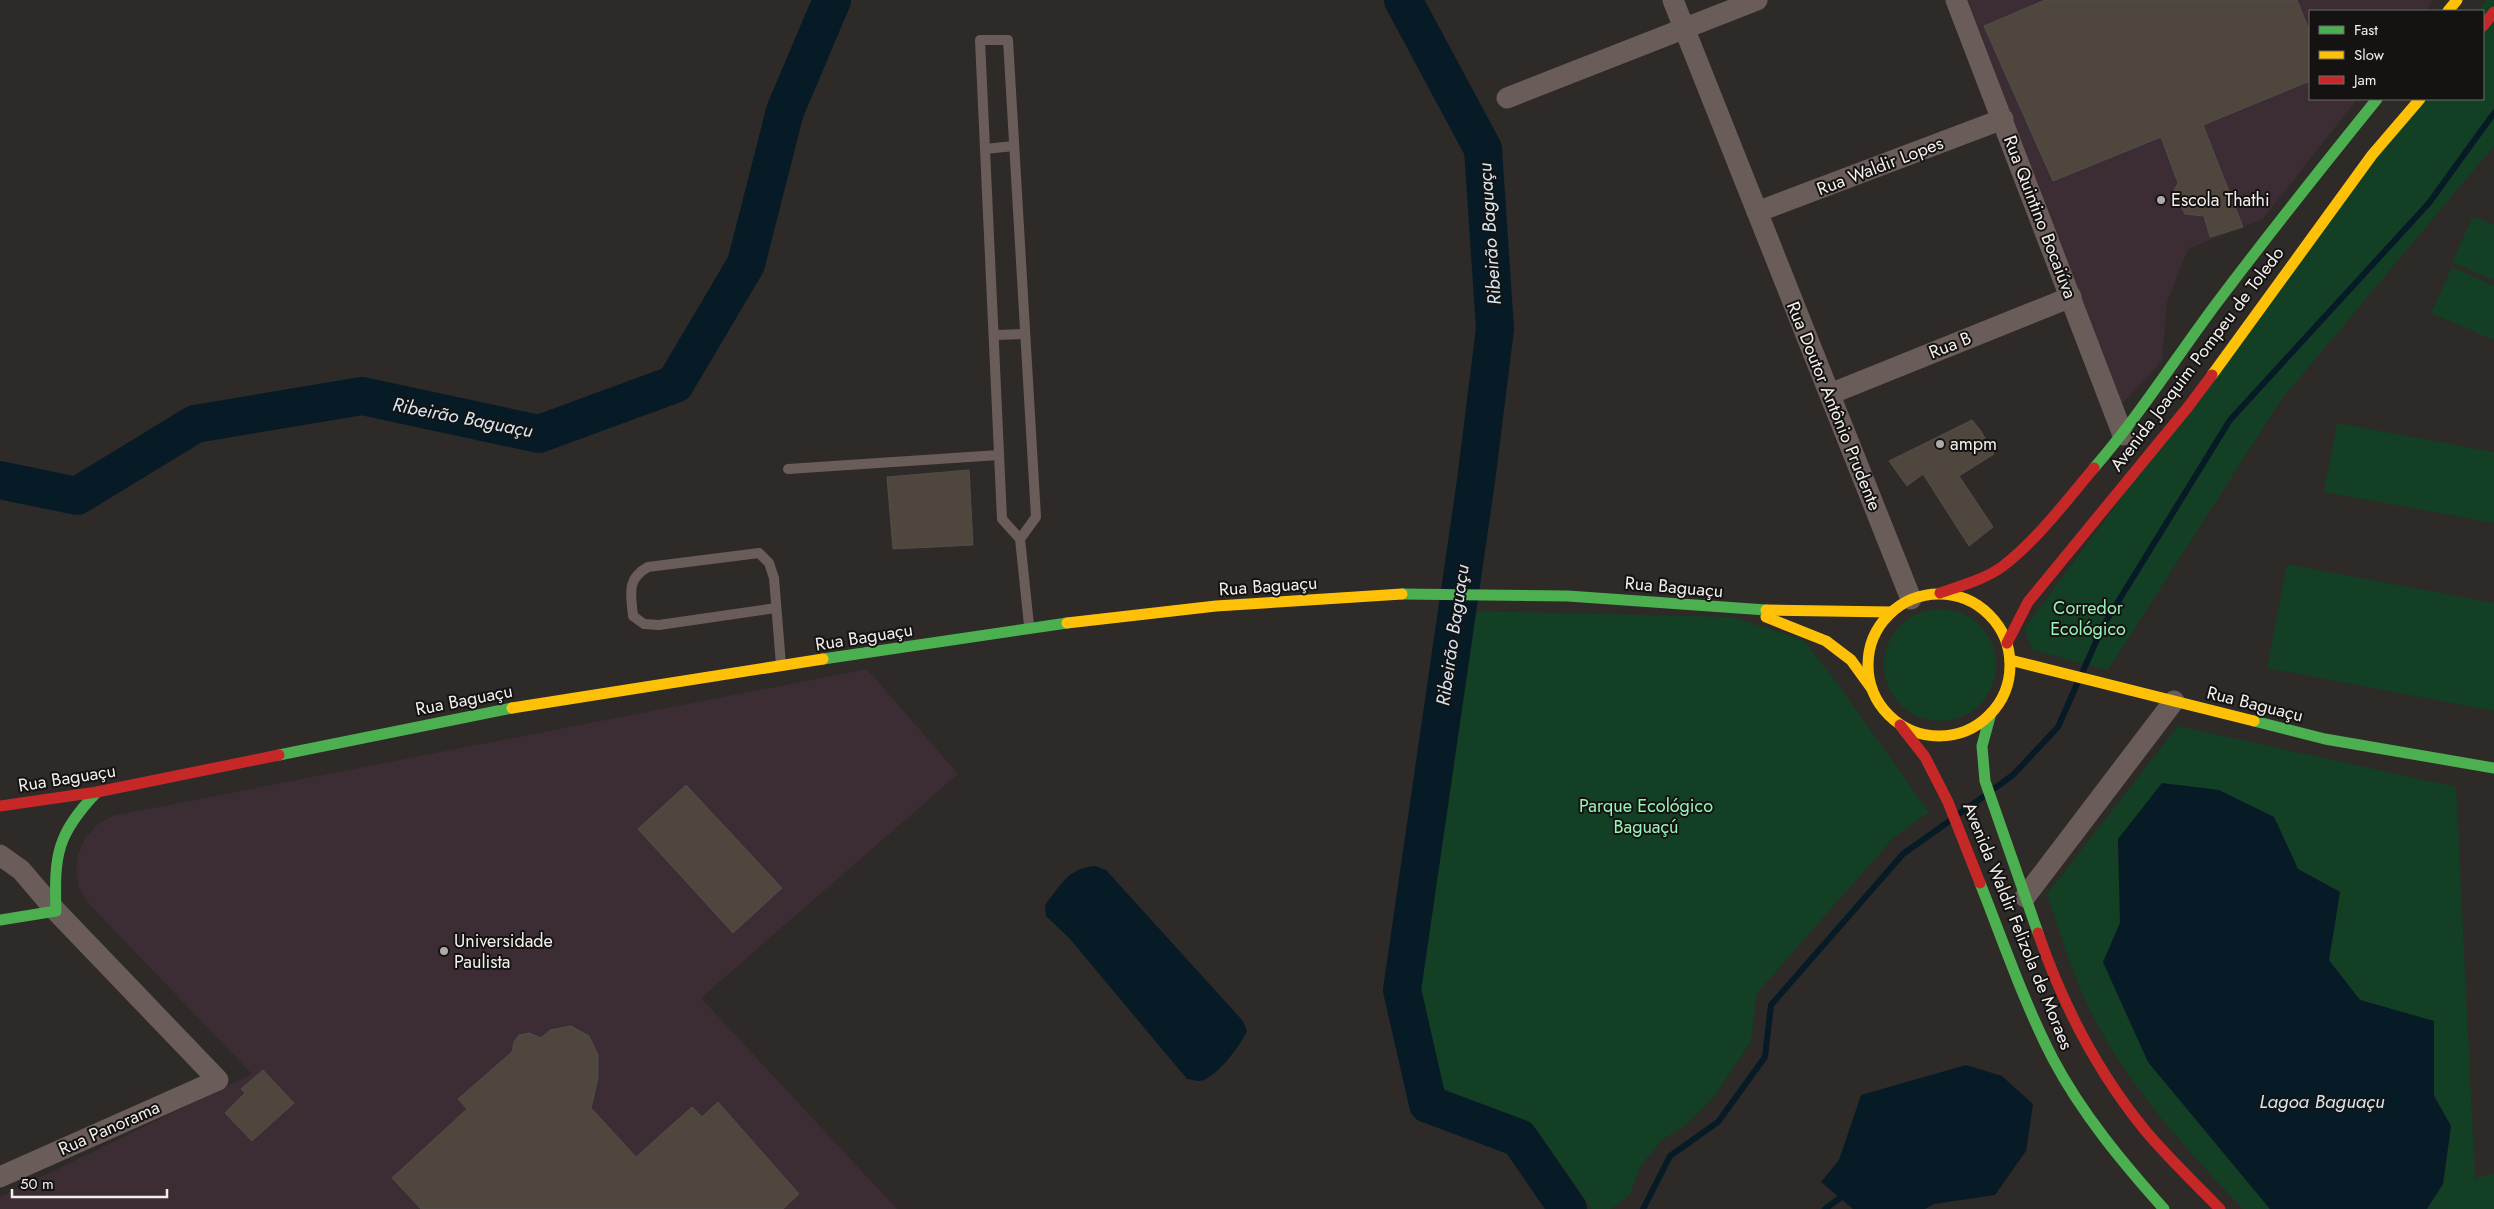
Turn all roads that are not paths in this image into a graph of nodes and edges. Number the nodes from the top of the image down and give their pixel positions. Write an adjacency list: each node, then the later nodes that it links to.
1 (1673, 0): 8 (street, Rua Doutor Antônio Prudente)
2 (1757, 0): 8 (street)
3 (1956, 0): 12 (street, Rua Quintino Bocaiúva)
4 (2457, 0): 5 (main road)
5 (2449, 10)
6 (2494, 12): 7 (main road)
7 (2484, 25)
8 (1684, 28): 9 (street); 15 (street, Rua Doutor Antônio Prudente)
9 (1507, 98)
10 (2376, 100): 20 (main road, Avenida Joaquim Pompeu de Toledo)
11 (2419, 100): 30 (main road, Avenida Joaquim Pompeu de Toledo)
12 (2003, 119): 15 (street, Rua Waldir Lopes); 16 (street, Rua Quintino Bocaiúva)
13 (1014, 146): 14 (lane); 14 (lane); 17 (lane)
14 (985, 149): 18 (lane)
15 (1758, 212): 19 (street, Rua Doutor Antônio Prudente)
16 (2071, 297): 19 (street, Rua B); 20 (street, Rua Quintino Bocaiúva)
17 (1025, 334): 18 (lane); 23 (lane)
18 (994, 335): 21 (lane)
19 (1830, 394): 25 (street, Rua Doutor Antônio Prudente)
20 (2123, 435): 24 (main road, Avenida Joaquim Pompeu de Toledo)
21 (999, 455): 22 (lane); 23 (lane)
22 (788, 470)
23 (1020, 539): 29 (lane)
24 (1940, 594): 25 (main road); 30 (main road)
25 (1911, 599): 28 (main road)
26 (776, 608): 26 (lane); 32 (lane)
27 (1743, 610): 28 (main road); 29 (main road, Rua Baguaçu); 33 (main road)
28 (1891, 612): 33 (main road)
29 (1030, 627): 32 (main road, Rua Baguaçu)
30 (2007, 643): 31 (main road)
31 (2010, 660): 34 (main road, Rua Baguaçu); 35 (main road)
32 (781, 668): 38 (main road, Rua Baguaçu)
33 (1872, 689): 36 (main road)
34 (2174, 701): 37 (main road, Rua Baguaçu); 41 (street)
35 (1991, 713): 36 (main road); 41 (main road, Avenida Waldir Felizola de Moraes)
36 (1900, 725): 45 (main road, Avenida Waldir Felizola de Moraes)
37 (2494, 768)
38 (97, 792): 39 (main road, Rua Baguaçu); 42 (main road)
39 (0, 806)
40 (0, 855): 42 (street)
41 (2026, 897): 46 (main road, Avenida Waldir Felizola de Moraes)
42 (56, 911): 43 (main road); 44 (street, Rua Panorama)
43 (0, 920)
44 (0, 1177)
45 (2164, 1209)
46 (2220, 1209)

